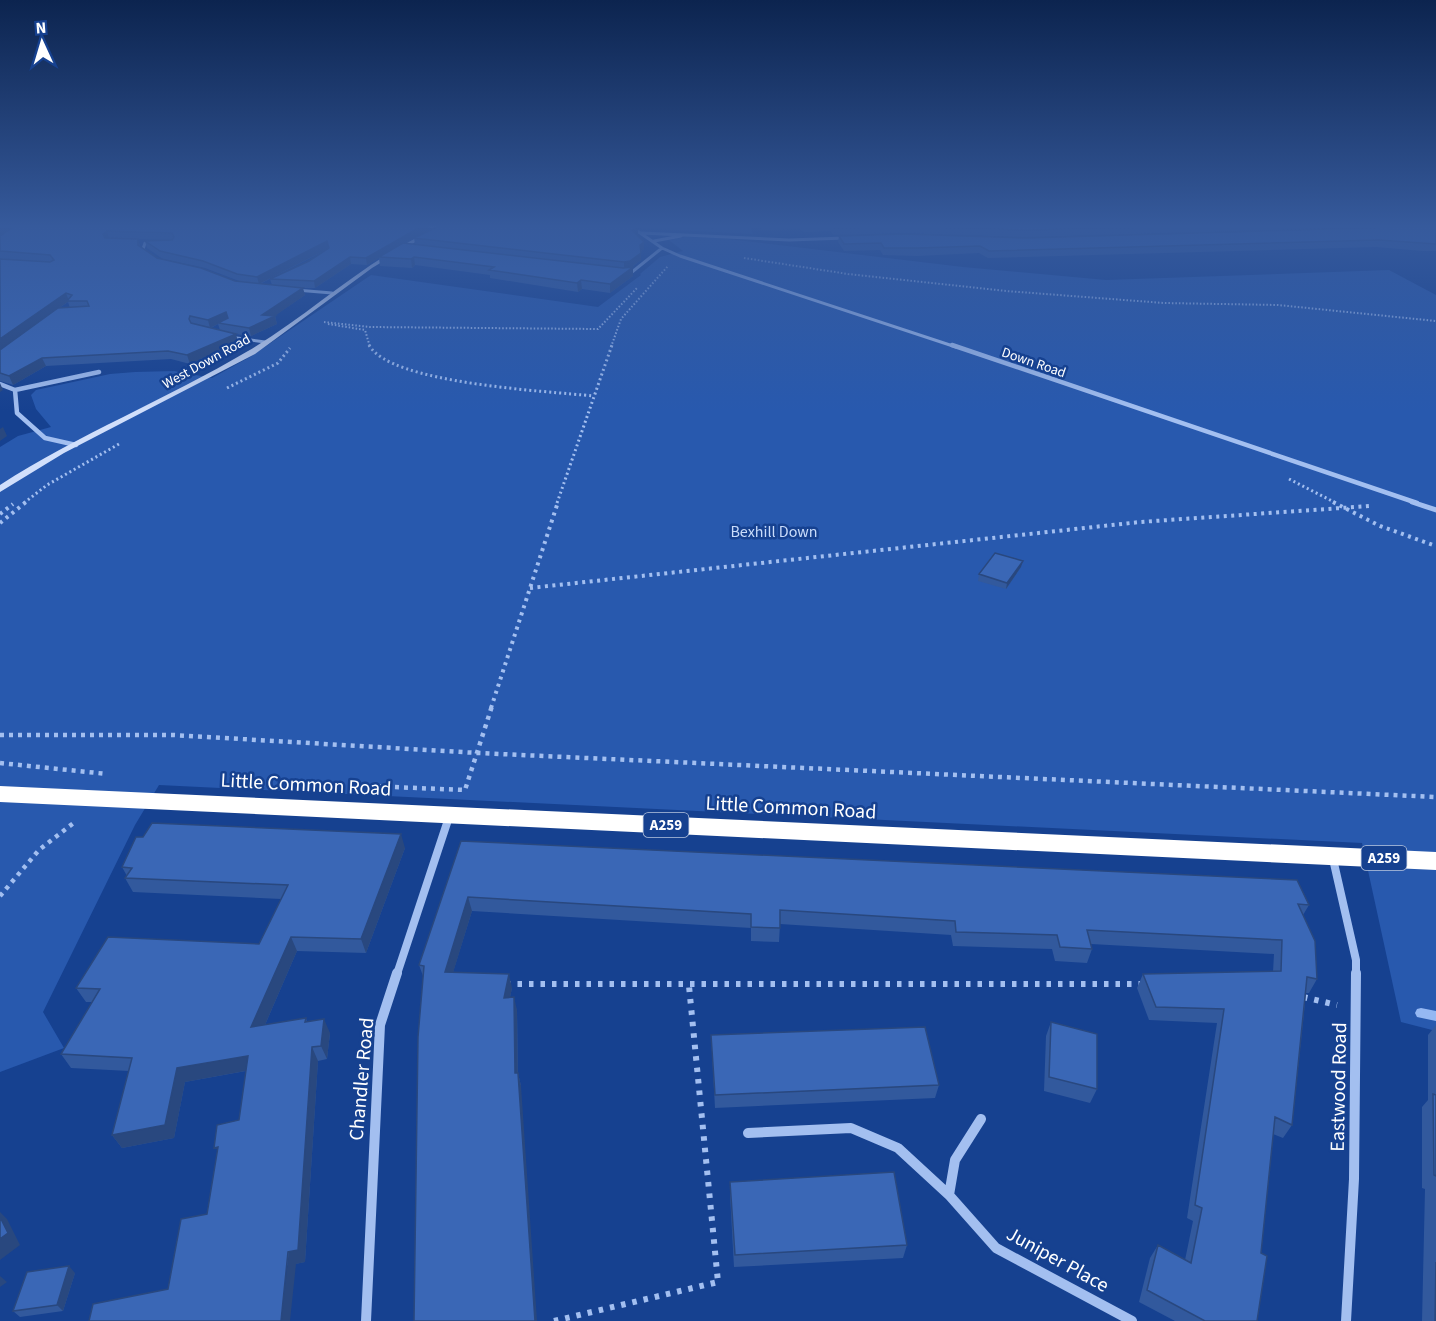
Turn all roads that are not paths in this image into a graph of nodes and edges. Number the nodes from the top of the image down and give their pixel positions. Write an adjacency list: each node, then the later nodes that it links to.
1 (340, 288): 4 (street, West Down Road)
2 (776, 288): 12 (street, Down Road)
3 (290, 290): 4 (street)
4 (332, 293): 6 (street, West Down Road)
5 (222, 336): 6 (street)
6 (265, 342): 10 (street, West Down Road)
7 (99, 372): 9 (street)
8 (0, 384): 9 (street)
9 (15, 390): 10 (street)
10 (76, 446): 11 (street, West Down Road)
11 (0, 489)
12 (1436, 510)
13 (0, 794): 14 (highway, Little Common Road / A259)
14 (450, 815): 15 (highway, Little Common Road / A259); 20 (street, Chandler Road)
15 (1333, 856): 16 (highway, Little Common Road / A259); 22 (street, Eastwood Road)
16 (1436, 861)
17 (981, 1119): 19 (street)
18 (748, 1133): 19 (street, Juniper Place)
19 (949, 1195): 21 (street, Juniper Place)
20 (366, 1321)
21 (1132, 1321)
22 (1346, 1321)

